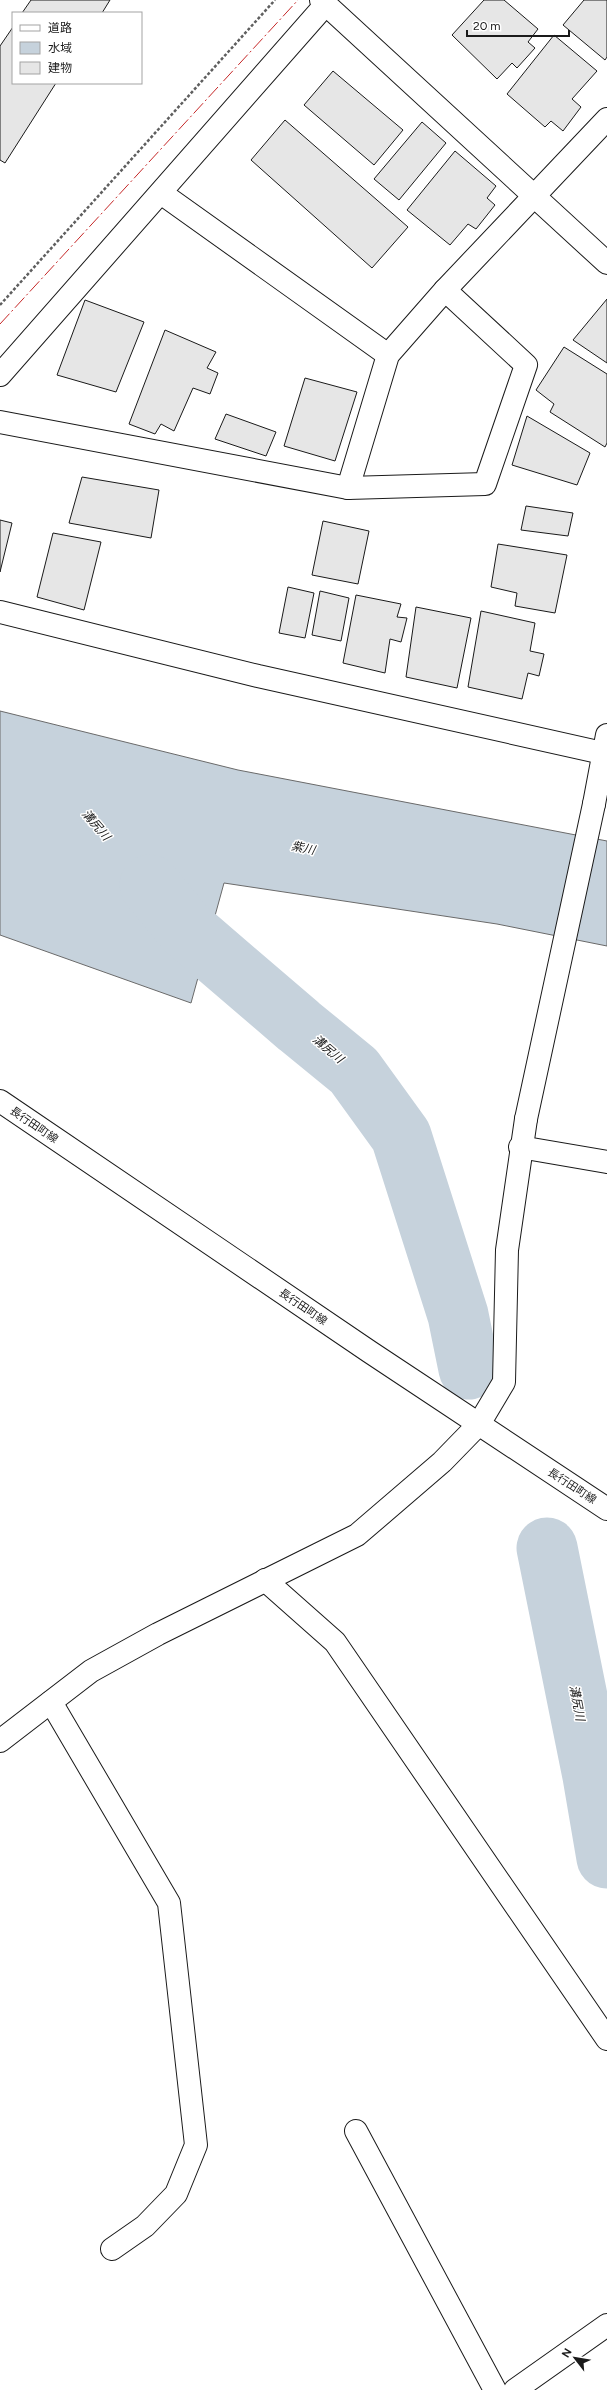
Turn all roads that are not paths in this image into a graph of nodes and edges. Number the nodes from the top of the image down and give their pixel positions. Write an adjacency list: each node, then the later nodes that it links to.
1 (324, 2): 3 (street); 4 (street)
2 (607, 119): 4 (street)
3 (161, 192): 7 (street); 8 (street)
4 (535, 196): 5 (street); 6 (street)
5 (607, 262)
6 (445, 290): 7 (street); 10 (street)
7 (388, 355): 10 (street)
8 (0, 375)
9 (0, 422): 10 (street)
10 (348, 488)
11 (0, 612): 12 (street)
12 (606, 747): 14 (street)
13 (0, 1101): 16 (street, 長行田町線)
14 (520, 1147): 15 (street); 16 (street)
15 (607, 1162)
16 (479, 1424): 17 (street, 長行田町線); 18 (street)
17 (607, 1509)
18 (265, 1580): 19 (street); 21 (street)
19 (51, 1702): 20 (street); 23 (street)
20 (0, 1741)
21 (607, 2040)
22 (356, 2131): 25 (street)
23 (112, 2249)
24 (607, 2324): 26 (street)
25 (495, 2390)
26 (515, 2390)

